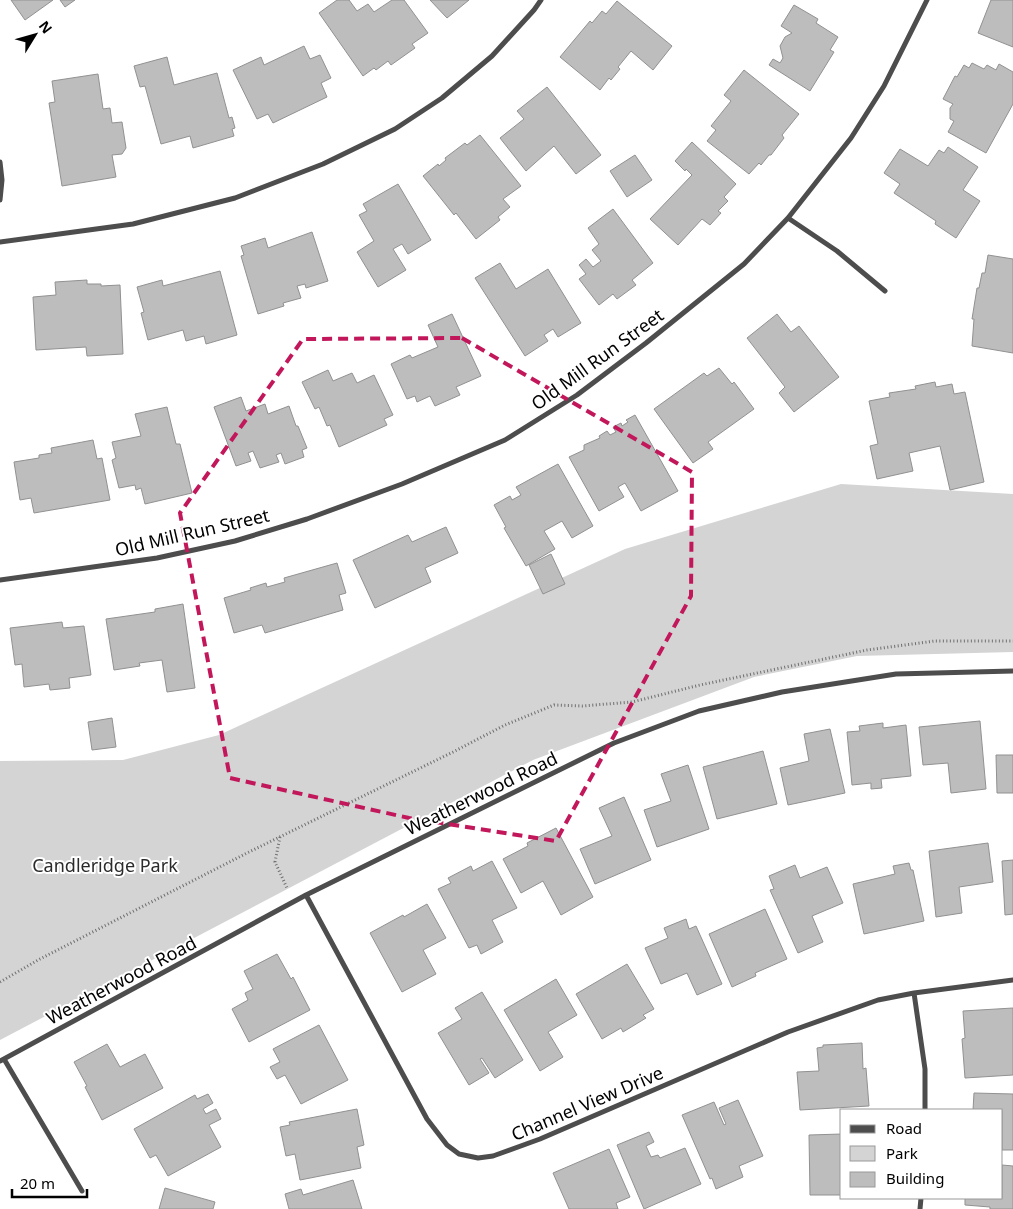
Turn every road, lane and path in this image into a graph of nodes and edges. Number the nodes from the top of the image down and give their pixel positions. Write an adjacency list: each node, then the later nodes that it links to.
1 (542, 0): 6 (street)
2 (927, 0): 5 (street, Old Mill Run Street)
3 (0, 162): 4 (street)
4 (0, 200)
5 (788, 218): 7 (street); 8 (street, Old Mill Run Street)
6 (0, 242)
7 (885, 291)
8 (0, 580)
9 (1013, 641): 11 (path)
10 (1013, 671): 12 (street, Weatherwood Road)
11 (280, 837): 13 (path); 15 (path)
12 (306, 895): 13 (street, Weatherwood Road); 16 (street, Channel View Drive)
13 (293, 902): 17 (street, Weatherwood Road)
14 (1013, 980): 16 (street, Channel View Drive)
15 (0, 982)
16 (914, 993): 18 (street)
17 (2, 1060): 19 (street)
18 (925, 1109)
19 (82, 1191)

